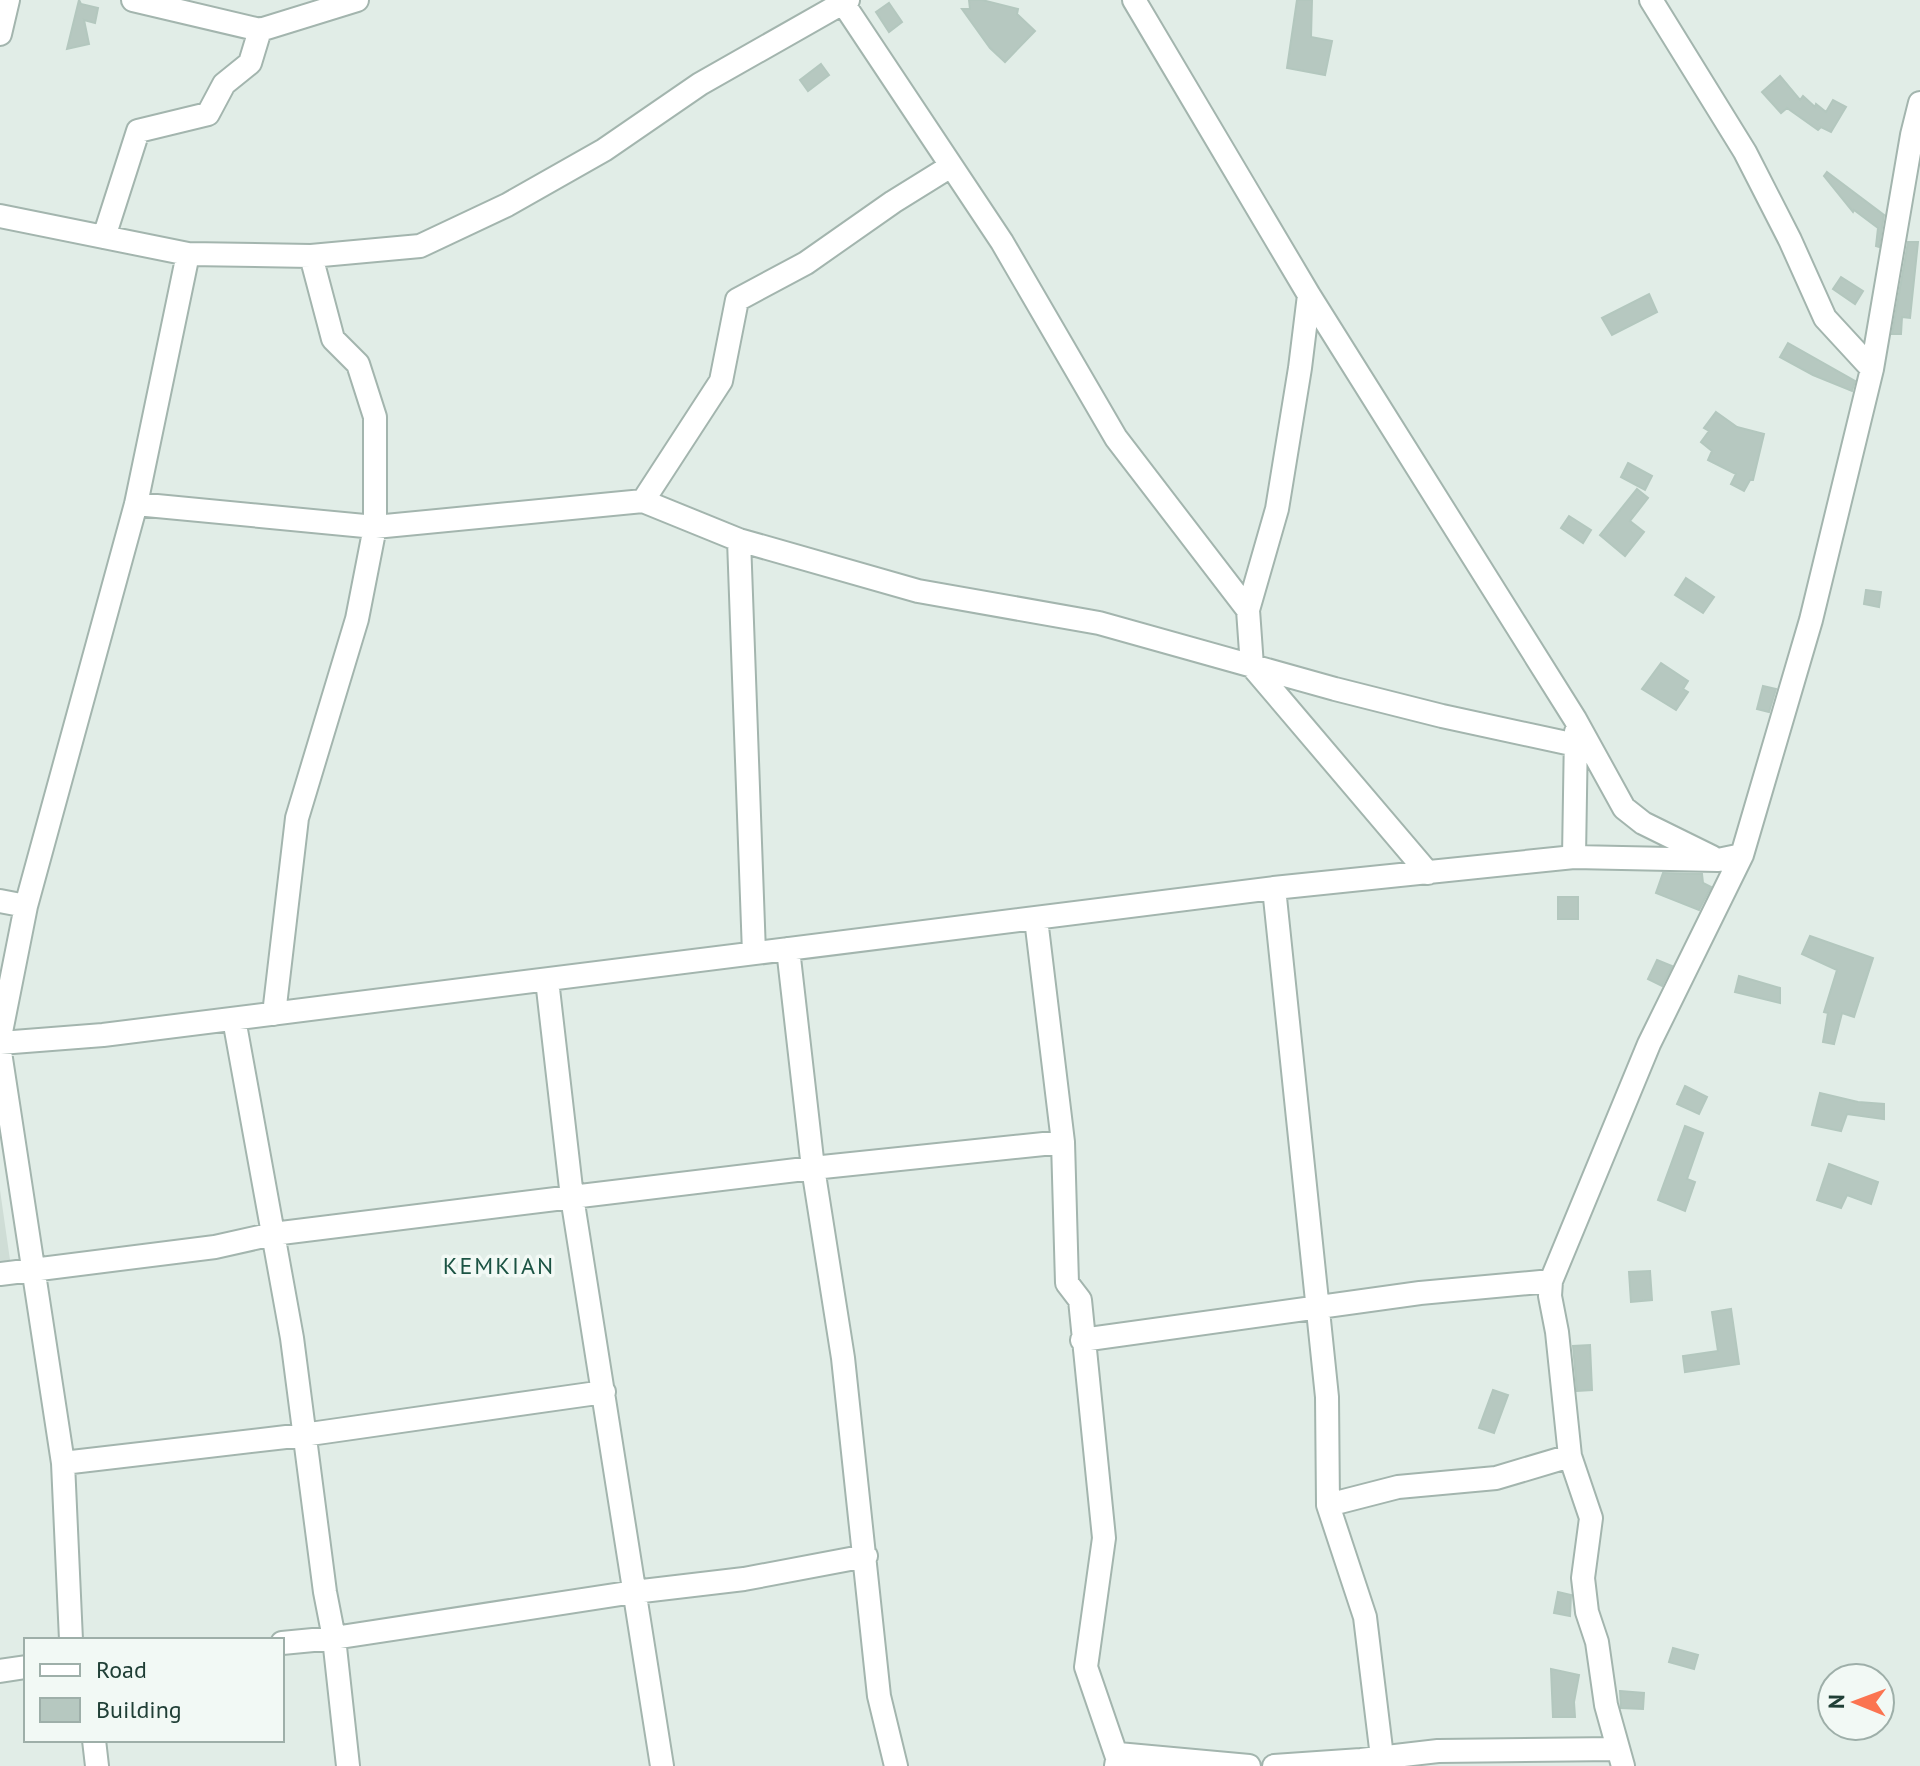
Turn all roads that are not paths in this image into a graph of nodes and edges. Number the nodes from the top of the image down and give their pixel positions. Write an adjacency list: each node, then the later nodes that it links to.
1 (8, 0): 8 (street)
2 (133, 0): 7 (street)
3 (357, 0): 7 (street)
4 (1134, 0): 15 (street)
5 (1651, 0): 16 (street)
6 (844, 1): 10 (street); 14 (street)
7 (260, 30): 12 (street)
8 (0, 34)
9 (1920, 103): 16 (street)
10 (951, 166): 17 (street); 21 (street)
11 (0, 216): 12 (street)
12 (104, 237): 13 (street)
13 (188, 254): 14 (street); 18 (street)
14 (311, 256): 19 (street)
15 (1309, 295): 21 (street); 23 (street)
16 (1872, 369): 25 (street)
17 (643, 501): 19 (street); 20 (street)
18 (136, 504): 19 (street); 31 (street)
19 (375, 527): 36 (street)
20 (739, 540): 22 (street); 34 (street)
21 (1248, 610): 22 (street)
22 (1252, 666): 24 (street); 28 (street)
23 (1575, 719): 24 (street); 27 (street)
24 (1576, 745): 26 (street)
25 (1742, 855): 27 (street); 46 (street)
26 (1574, 857): 27 (street); 28 (street)
27 (1718, 860)
28 (1428, 873): 29 (street)
29 (1274, 888): 32 (street); 47 (street)
30 (0, 901): 31 (street)
31 (26, 906): 38 (street)
32 (1036, 919): 33 (street); 40 (street)
33 (788, 949): 34 (street); 41 (street)
34 (754, 953): 35 (street)
35 (547, 980): 36 (street); 42 (street)
36 (274, 1014): 37 (street)
37 (234, 1019): 38 (street); 43 (street)
38 (0, 1040)
39 (0, 1052): 44 (street)
40 (1063, 1142): 41 (street); 48 (street)
41 (813, 1168): 42 (street); 54 (street)
42 (572, 1197): 43 (street); 49 (street)
43 (273, 1234): 44 (street); 50 (street)
44 (32, 1268): 45 (street); 52 (street)
45 (0, 1274)
46 (1551, 1281): 47 (street); 51 (street)
47 (1317, 1307): 48 (street); 53 (street)
48 (1082, 1340): 64 (street)
49 (604, 1392): 50 (street); 55 (street)
50 (303, 1435): 52 (street); 57 (street)
51 (1570, 1456): 53 (street); 63 (street)
52 (63, 1463): 56 (street)
53 (1328, 1505): 62 (street)
54 (866, 1556): 55 (street); 68 (street)
55 (634, 1592): 57 (street); 67 (street)
56 (71, 1638)
57 (334, 1638): 58 (street); 66 (street)
58 (284, 1643)
59 (24, 1667): 60 (street)
60 (0, 1671)
61 (94, 1742): 65 (street)
62 (1382, 1757): 63 (street); 70 (street)
63 (1619, 1758)
64 (1118, 1762): 69 (street)
65 (97, 1766)
66 (348, 1766)
67 (662, 1766)
68 (896, 1766)
69 (1249, 1766)
70 (1274, 1766)

